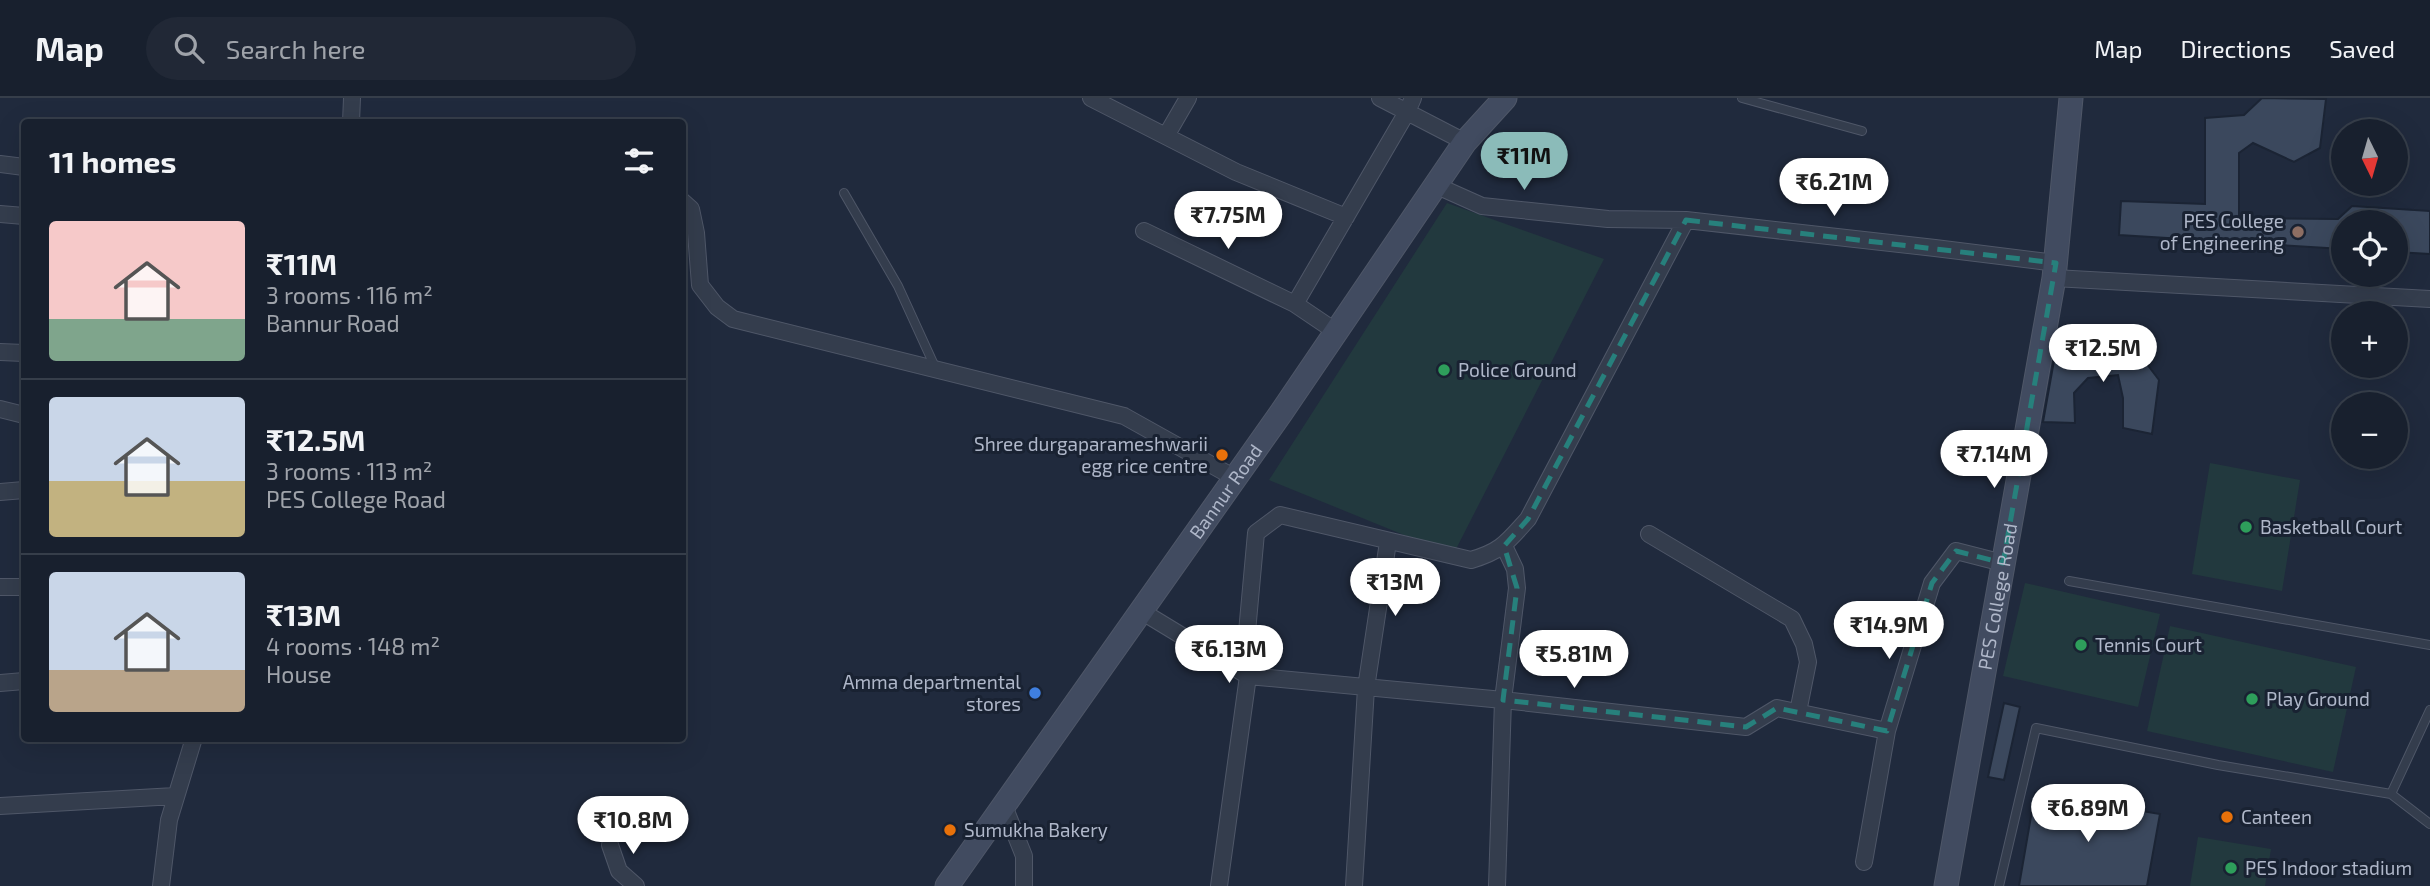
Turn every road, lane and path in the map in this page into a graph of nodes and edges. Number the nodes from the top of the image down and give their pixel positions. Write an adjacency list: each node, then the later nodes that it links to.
1 (352, 98): 9 (street)
2 (1091, 98): 11 (street)
3 (1188, 98): 11 (street)
4 (1380, 98): 8 (street)
5 (1505, 98): 12 (main road, Bannur Road)
6 (1742, 98): 10 (lane)
7 (2071, 98): 23 (main road, PES College Road)
8 (1410, 105): 12 (street); 20 (street)
9 (351, 119)
10 (1862, 131)
11 (1166, 136): 20 (street)
12 (1465, 142): 15 (main road, Bannur Road)
13 (0, 164): 14 (street)
14 (21, 167)
15 (1435, 185): 21 (street); 26 (main road, Bannur Road)
16 (844, 193): 29 (lane)
17 (686, 208): 29 (street)
18 (0, 214): 19 (street)
19 (21, 216)
20 (1346, 217): 25 (street)
21 (1686, 220): 23 (street); 37 (street)
22 (1144, 231): 25 (street)
23 (2055, 271): 24 (street); 38 (main road, PES College Road)
24 (2430, 299)
25 (1295, 304): 26 (street)
26 (1335, 331): 32 (main road, Bannur Road)
27 (0, 352): 28 (street)
28 (21, 352)
29 (936, 369): 32 (street)
30 (0, 409): 31 (street)
31 (21, 414)
32 (1235, 478): 42 (main road, Bannur Road)
33 (21, 491): 34 (street)
34 (0, 492)
35 (1649, 534): 50 (street)
36 (1388, 542): 37 (street); 44 (street); 47 (street)
37 (1504, 546): 48 (street)
38 (2003, 563): 51 (street); 67 (main road, PES College Road)
39 (2068, 581): 43 (lane)
40 (0, 587): 41 (street)
41 (21, 587)
42 (1141, 611): 44 (street); 56 (main road, Bannur Road)
43 (2430, 645)
44 (1248, 676): 47 (street); 64 (street)
45 (21, 681): 46 (street)
46 (0, 682)
47 (1366, 688): 48 (street); 65 (street)
48 (1503, 700): 50 (street); 66 (street)
49 (2430, 710): 53 (lane)
50 (1798, 712): 51 (street)
51 (1887, 731): 59 (street)
52 (193, 742): 54 (street)
53 (2391, 794): 57 (lane); 68 (lane)
54 (175, 796): 55 (street); 60 (street)
55 (0, 806)
56 (1003, 806): 62 (main road, Bannur Road); 63 (street)
57 (2430, 824)
58 (610, 845): 61 (street)
59 (1864, 862)
60 (161, 886)
61 (636, 886)
62 (947, 886)
63 (1024, 886)
64 (1219, 886)
65 (1354, 886)
66 (1497, 886)
67 (1946, 886)
68 (1998, 886)

